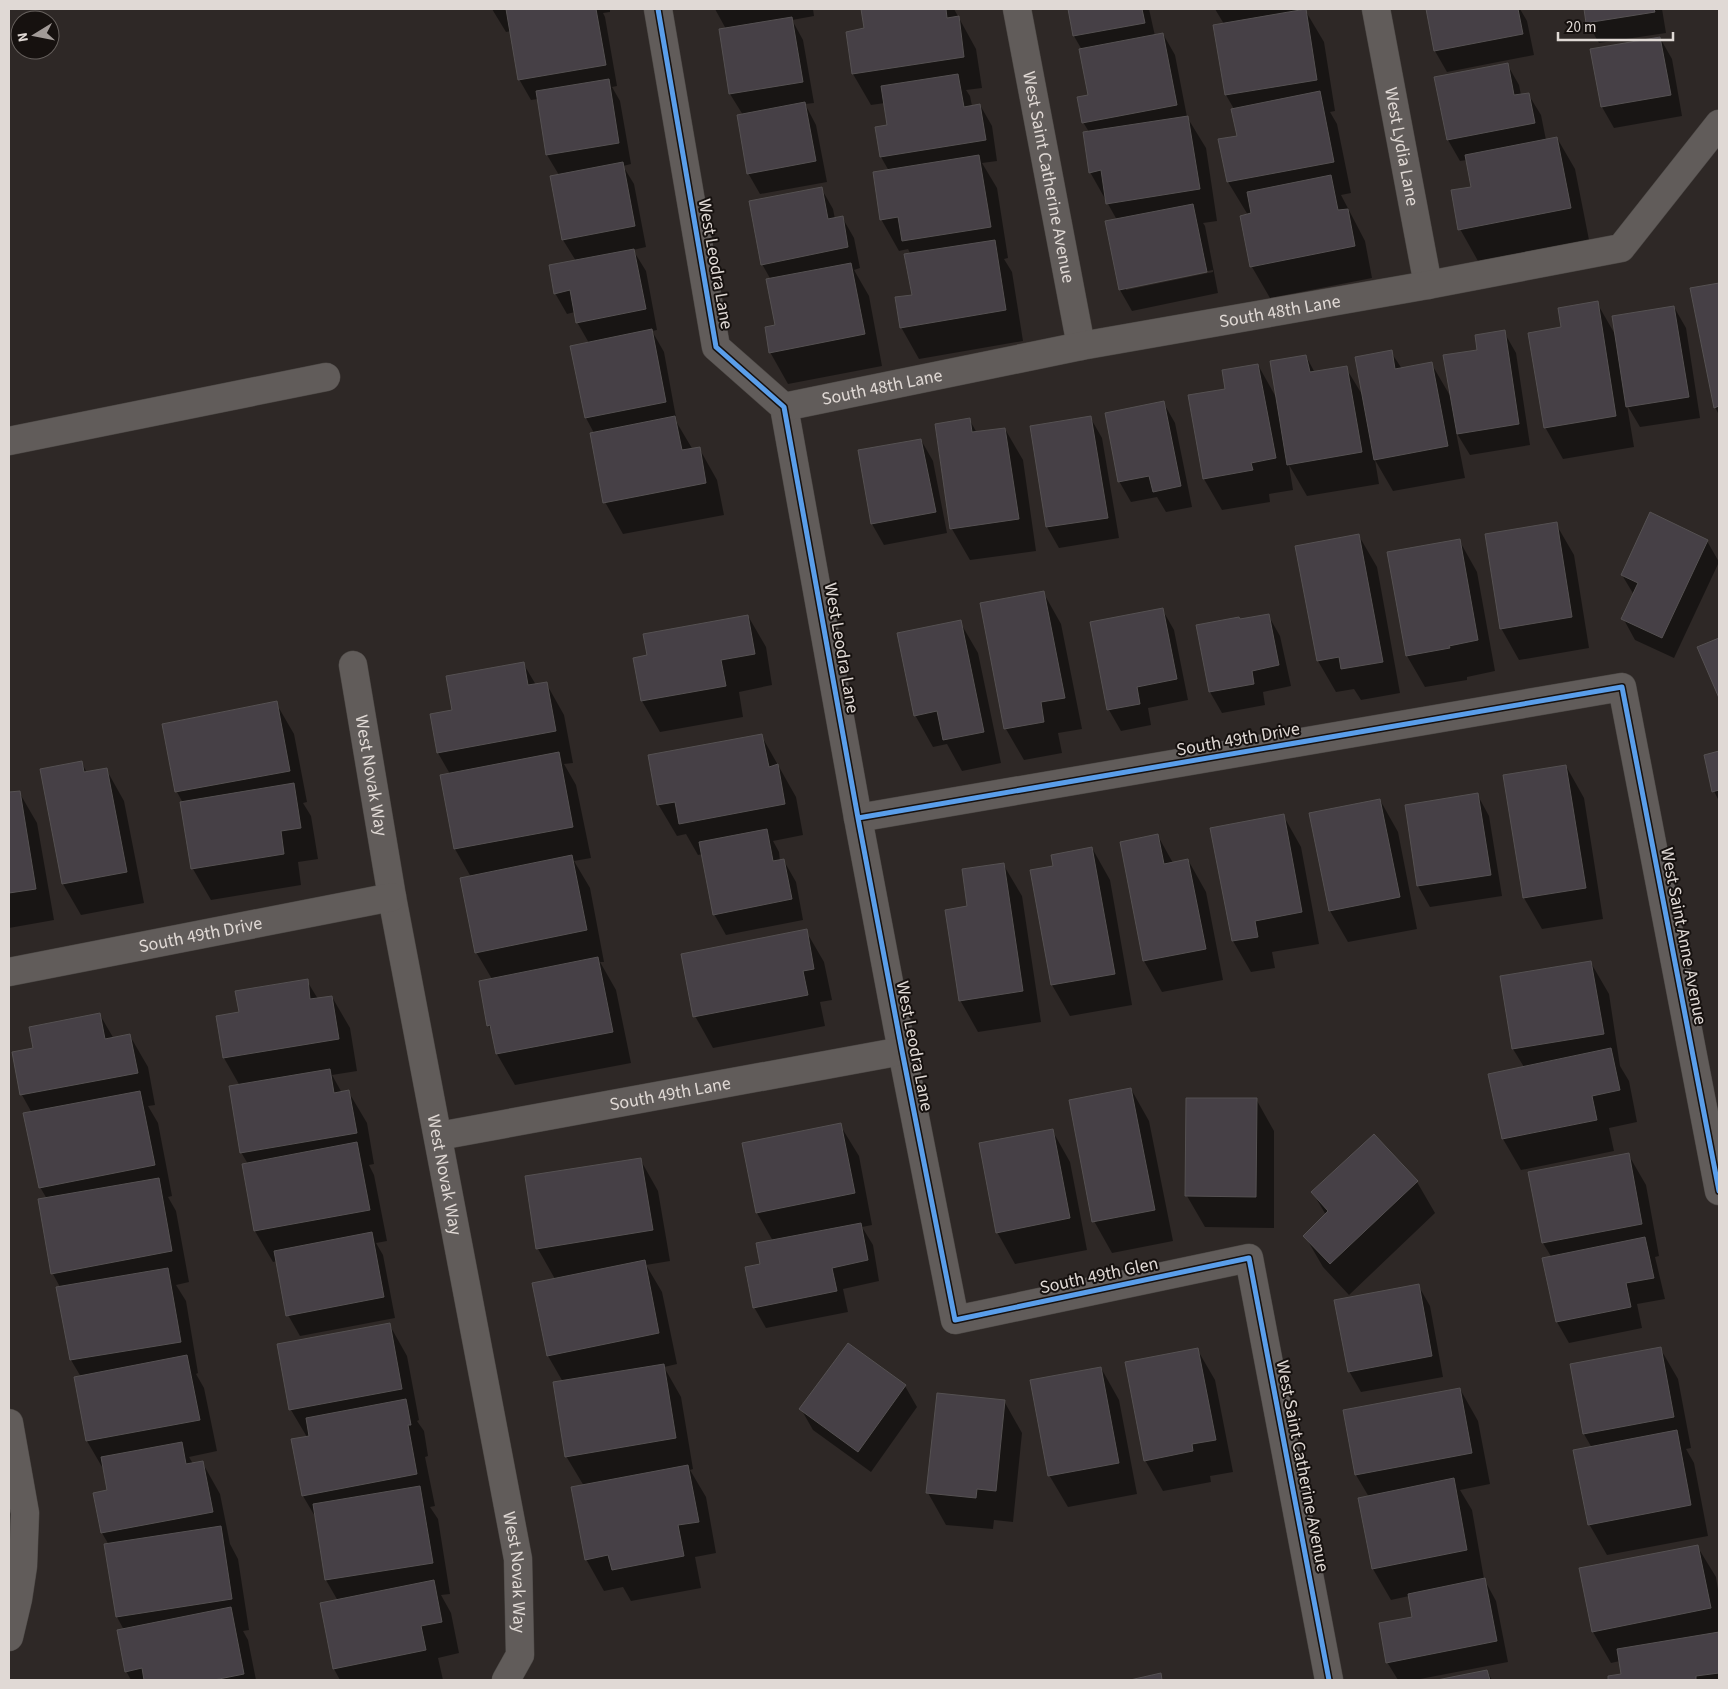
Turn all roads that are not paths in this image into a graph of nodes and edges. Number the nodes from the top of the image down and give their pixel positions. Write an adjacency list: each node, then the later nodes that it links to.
1 (658, 9): 8 (street, West Leodra Lane)
2 (1017, 9): 6 (street, West Saint Catherine Avenue)
3 (1376, 9): 5 (street, West Lydia Lane)
4 (1719, 124): 5 (street, South 48th Lane)
5 (1428, 285): 6 (street, South 48th Lane)
6 (1081, 346): 8 (street, South 48th Lane)
7 (326, 377): 9 (street)
8 (784, 407): 12 (street, West Leodra Lane)
9 (9, 442)
10 (354, 665): 13 (street, West Novak Way)
11 (1622, 687): 12 (street, South 49th Drive); 17 (street, West Saint Anne Avenue)
12 (858, 818): 15 (street, West Leodra Lane)
13 (392, 897): 14 (street, South 49th Drive); 16 (street, West Novak Way)
14 (9, 972)
15 (902, 1051): 16 (street, South 49th Lane); 19 (street, West Leodra Lane)
16 (439, 1136): 22 (street, West Novak Way)
17 (1719, 1191)
18 (1249, 1258): 19 (street, South 49th Glen); 23 (street, West Saint Catherine Avenue)
19 (955, 1320)
20 (9, 1424): 21 (street)
21 (9, 1637)
22 (506, 1680)
23 (1329, 1680)

